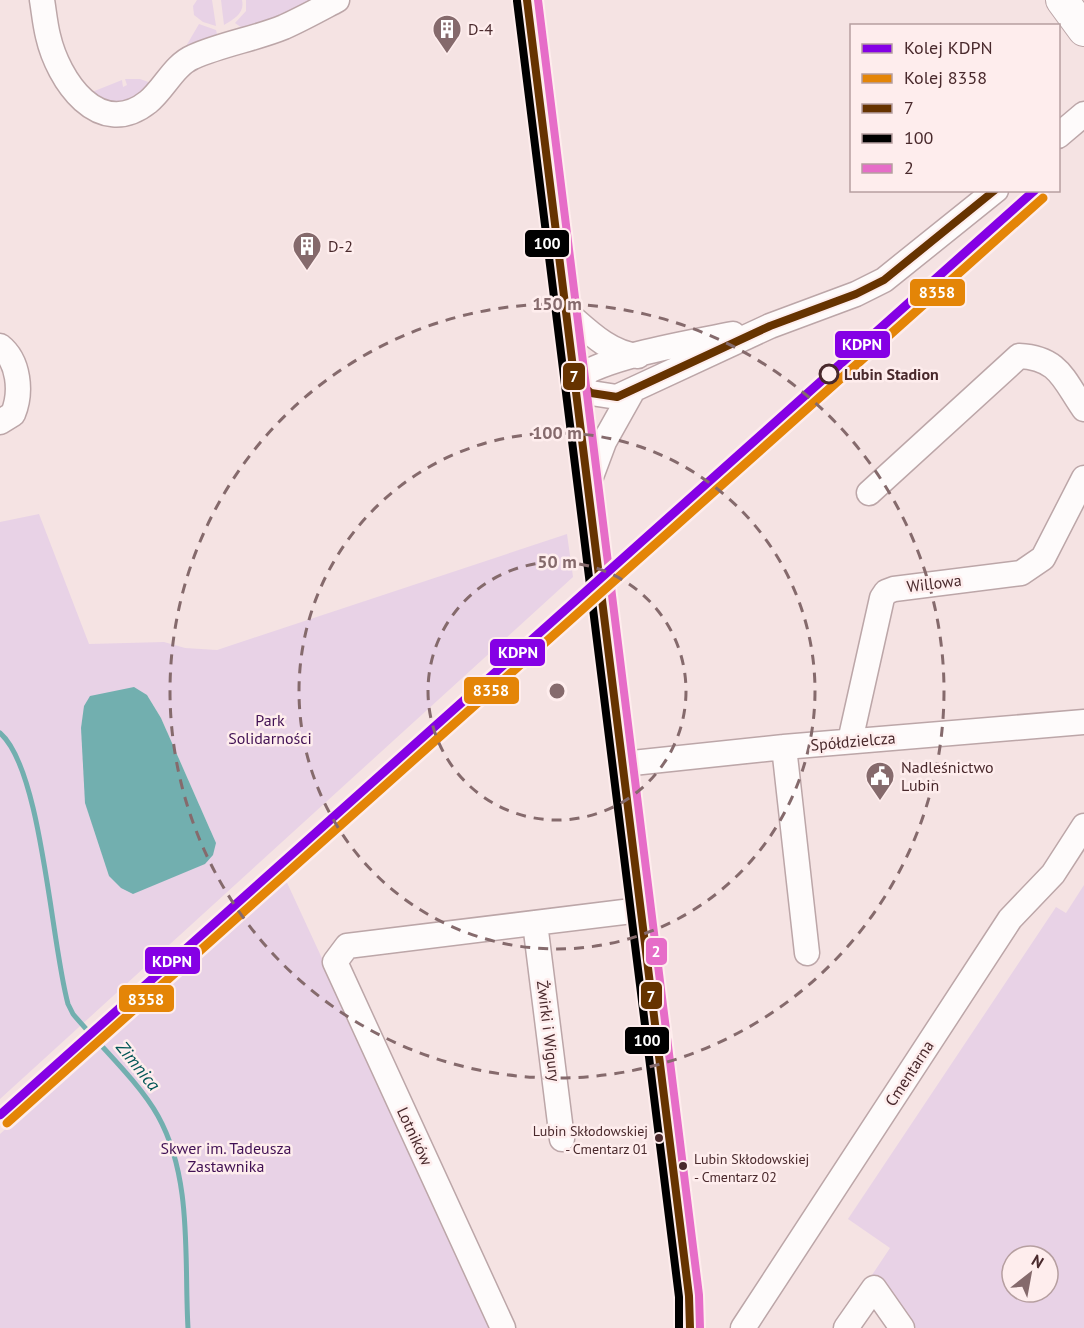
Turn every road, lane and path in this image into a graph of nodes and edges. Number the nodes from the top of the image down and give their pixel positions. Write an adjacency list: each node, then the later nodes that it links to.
1 (42, 0): 2 (street)
2 (337, 0)
3 (527, 0): 9 (street)
4 (1062, 0): 5 (main road)
5 (1084, 30)
6 (1084, 114): 7 (street)
7 (1060, 135)
8 (994, 192): 10 (street)
9 (566, 312): 12 (street); 13 (street)
10 (770, 326): 12 (street); 14 (street)
11 (0, 346): 16 (street)
12 (638, 356): 13 (street)
13 (575, 379): 14 (street); 18 (street)
14 (632, 392): 18 (street)
15 (1084, 409): 19 (street)
16 (0, 422)
17 (1084, 478): 21 (street, Willowa)
18 (587, 486): 23 (street)
19 (869, 493)
20 (1084, 722): 21 (street, Spółdzielcza)
21 (850, 741): 22 (street, Spółdzielcza)
22 (784, 747): 23 (street, Spółdzielcza); 27 (street)
23 (623, 764): 25 (street)
24 (1084, 826): 31 (street, Cmentarna)
25 (640, 910): 26 (street); 30 (street)
26 (536, 923): 28 (street, Żwirki i Wigury); 29 (street, Lotników)
27 (807, 952)
28 (562, 1139)
29 (503, 1328)
30 (690, 1328)
31 (743, 1328)
32 (846, 1328): 33 (street)
33 (902, 1328)

